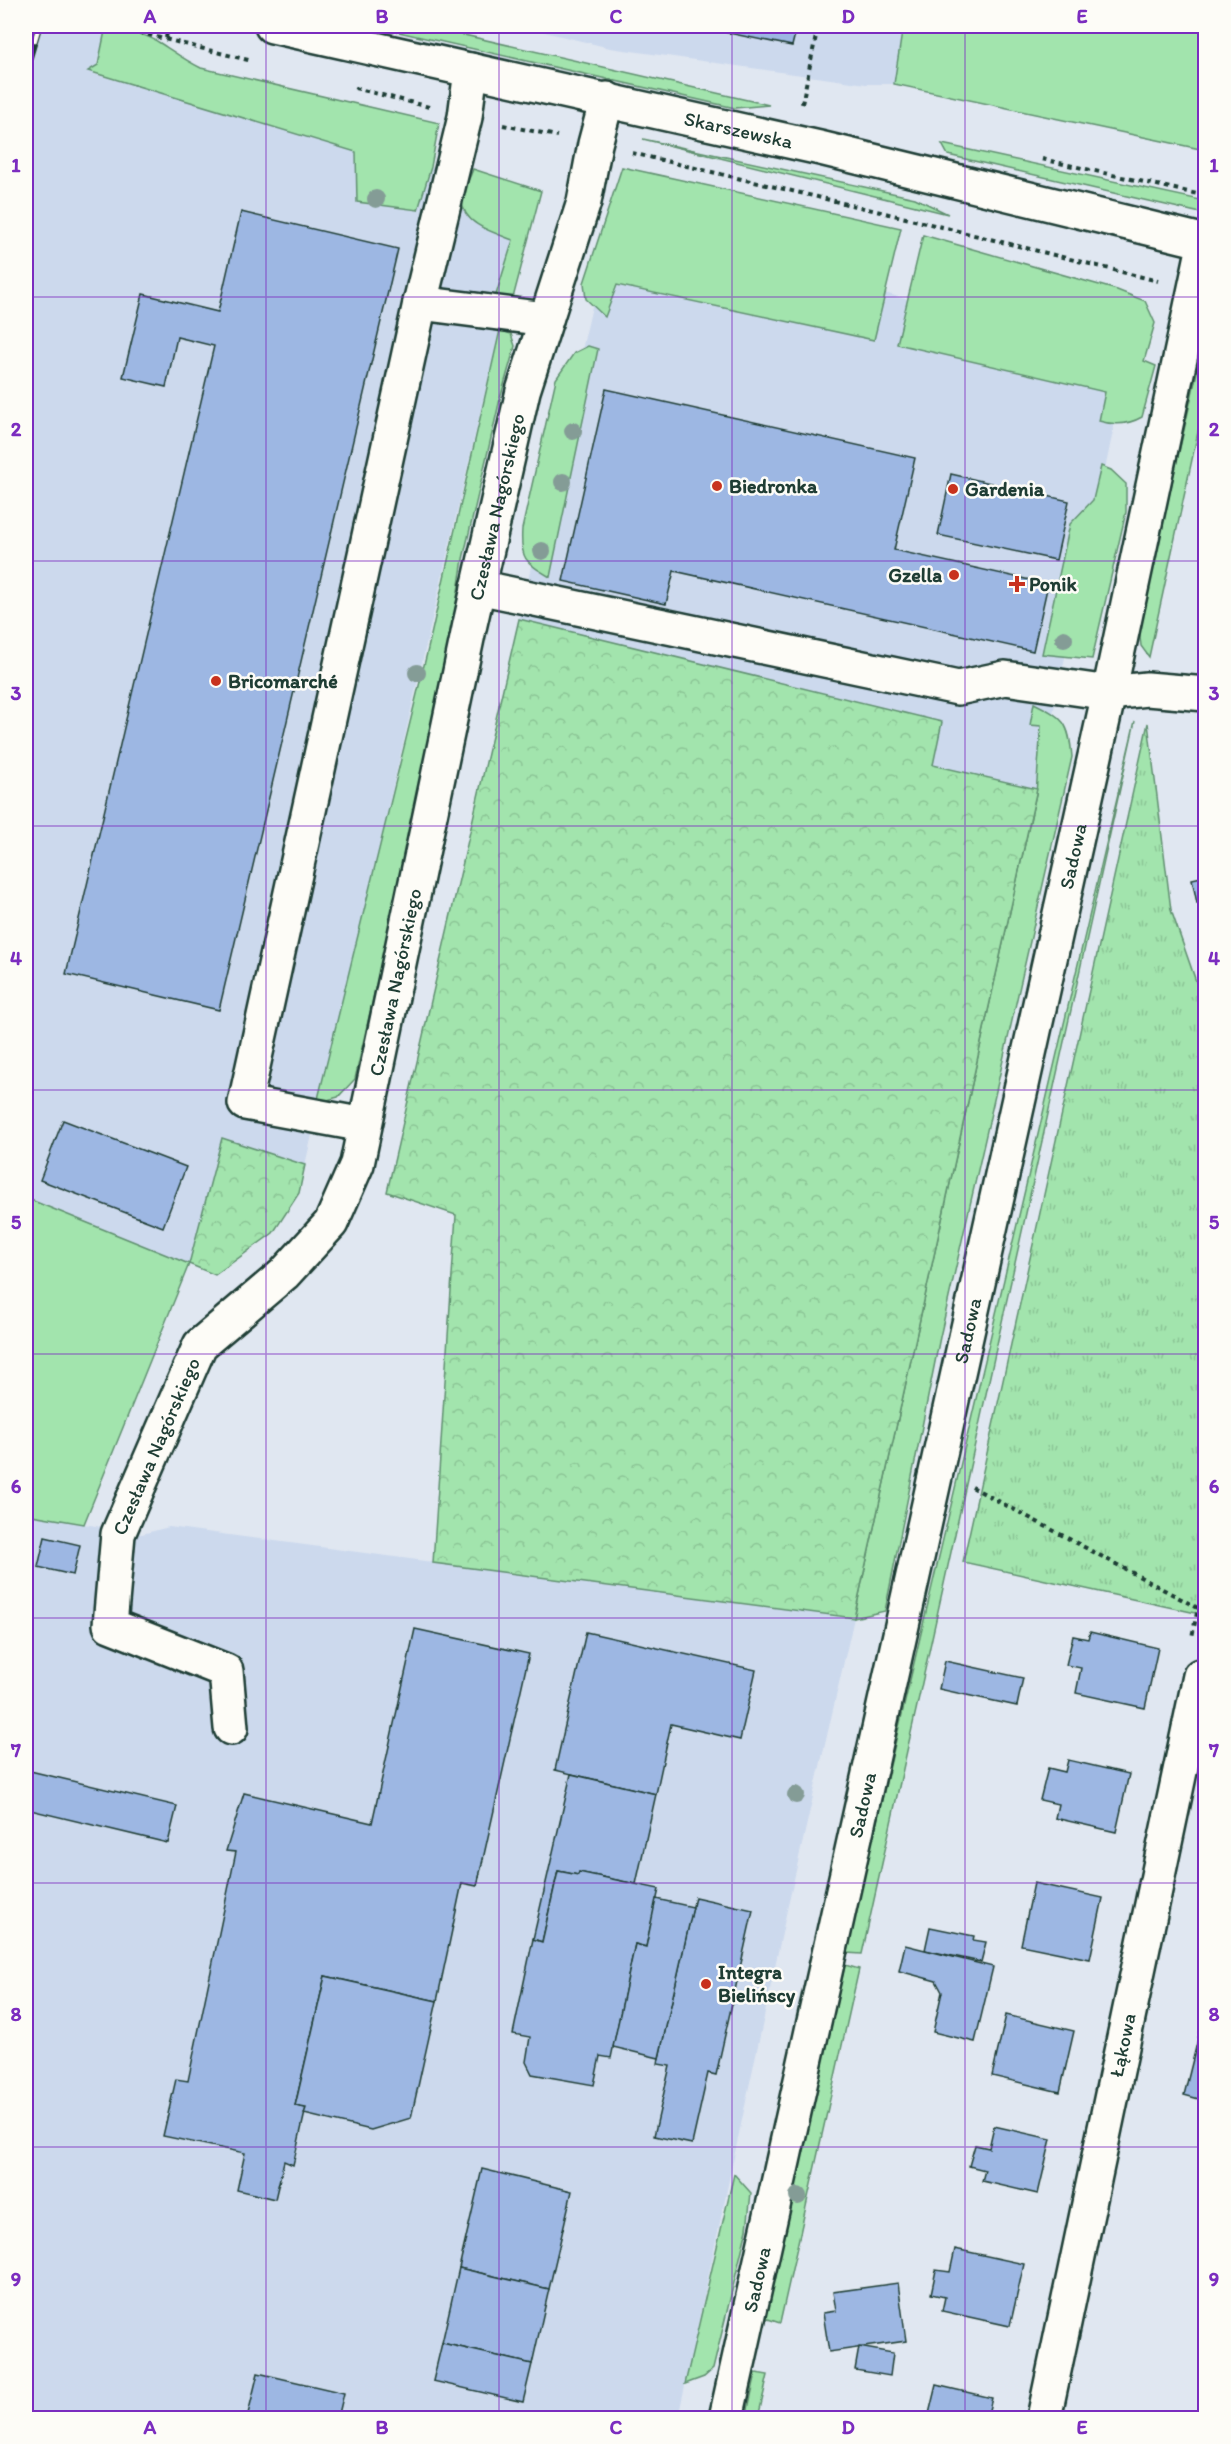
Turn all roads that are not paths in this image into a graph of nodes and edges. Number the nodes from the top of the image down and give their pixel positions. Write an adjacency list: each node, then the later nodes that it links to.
1 (272, 26): 2 (street, Skarszewska)
2 (471, 70): 3 (street, Skarszewska); 5 (street)
3 (607, 99): 4 (street, Skarszewska); 6 (street, Czesława Nagórskiego)
4 (1205, 241): 8 (street, Sadowa)
5 (420, 303): 6 (street); 10 (street)
6 (546, 319): 7 (street, Czesława Nagórskiego)
7 (478, 587): 8 (street); 10 (street, Czesława Nagórskiego)
8 (1109, 693): 9 (street); 13 (street, Sadowa)
9 (1206, 694)
10 (364, 1125): 12 (street, Czesława Nagórskiego)
11 (1206, 1677): 14 (street, Łąkowa)
12 (231, 1728)
13 (726, 2418)
14 (1044, 2418)

